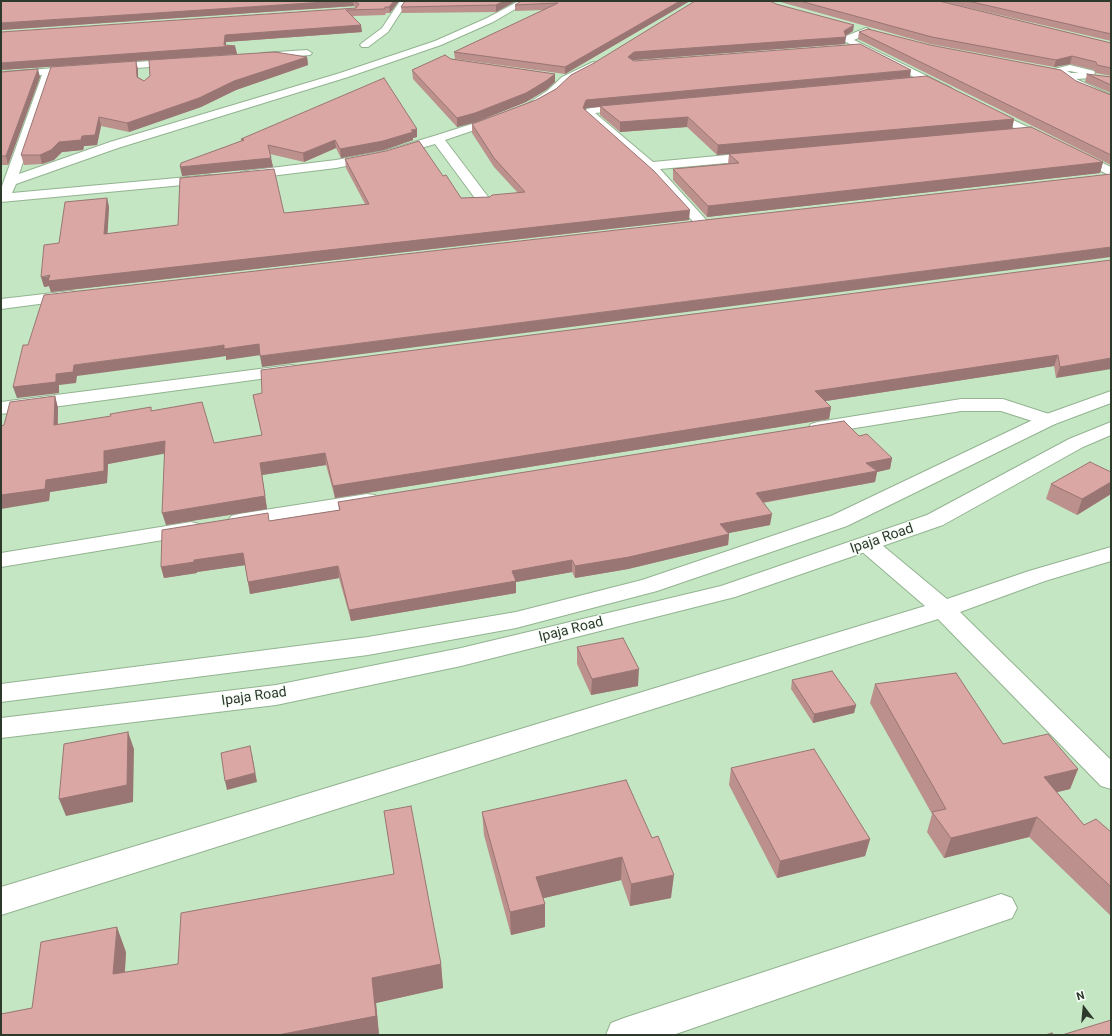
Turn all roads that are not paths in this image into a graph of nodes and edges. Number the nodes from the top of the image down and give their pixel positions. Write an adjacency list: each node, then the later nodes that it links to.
1 (404, 1): 4 (street)
2 (525, 1): 35 (street)
3 (852, 27): 5 (street)
4 (365, 45)
5 (859, 47): 6 (street); 19 (street)
6 (844, 48)
7 (307, 53): 8 (street)
8 (253, 57)
9 (602, 59): 18 (street)
10 (190, 61): 11 (street)
11 (144, 64): 13 (street); 17 (street)
12 (1047, 69): 14 (street)
13 (48, 72): 15 (street); 35 (street)
14 (1066, 72): 14 (street); 22 (street)
15 (1, 75)
16 (551, 77): 18 (street)
17 (145, 78)
18 (566, 79): 27 (street)
19 (928, 80): 20 (street); 21 (street)
20 (905, 82)
21 (955, 94)
22 (1111, 99)
23 (975, 104): 25 (street)
24 (641, 106): 29 (street)
25 (1029, 132): 26 (street); 30 (street)
26 (1008, 134)
27 (438, 140): 31 (street); 37 (street)
28 (772, 155): 29 (street)
29 (650, 166): 39 (street)
30 (1111, 172)
31 (234, 176)
32 (1111, 177): 34 (street)
33 (218, 178): 36 (street)
34 (1096, 179)
35 (10, 182): 36 (street)
36 (2, 201)
37 (485, 202)
38 (718, 221): 39 (street)
39 (702, 223): 40 (street)
40 (686, 225)
41 (88, 294): 42 (street)
42 (1, 304)
43 (310, 368): 45 (street)
44 (1111, 397): 46 (street, Ipaja Road)
45 (1, 408)
46 (1048, 420): 48 (street); 54 (street, Ipaja Road)
47 (1111, 428): 50 (street, Ipaja Road)
48 (795, 431)
49 (386, 497): 52 (street)
50 (868, 545): 53 (street); 55 (street, Ipaja Road)
51 (1111, 554): 53 (street)
52 (1, 560)
53 (943, 609): 56 (street); 57 (street)
54 (1, 693)
55 (1, 728)
56 (1111, 778)
57 (1, 900)
58 (1001, 908): 59 (street)
59 (624, 1035)

